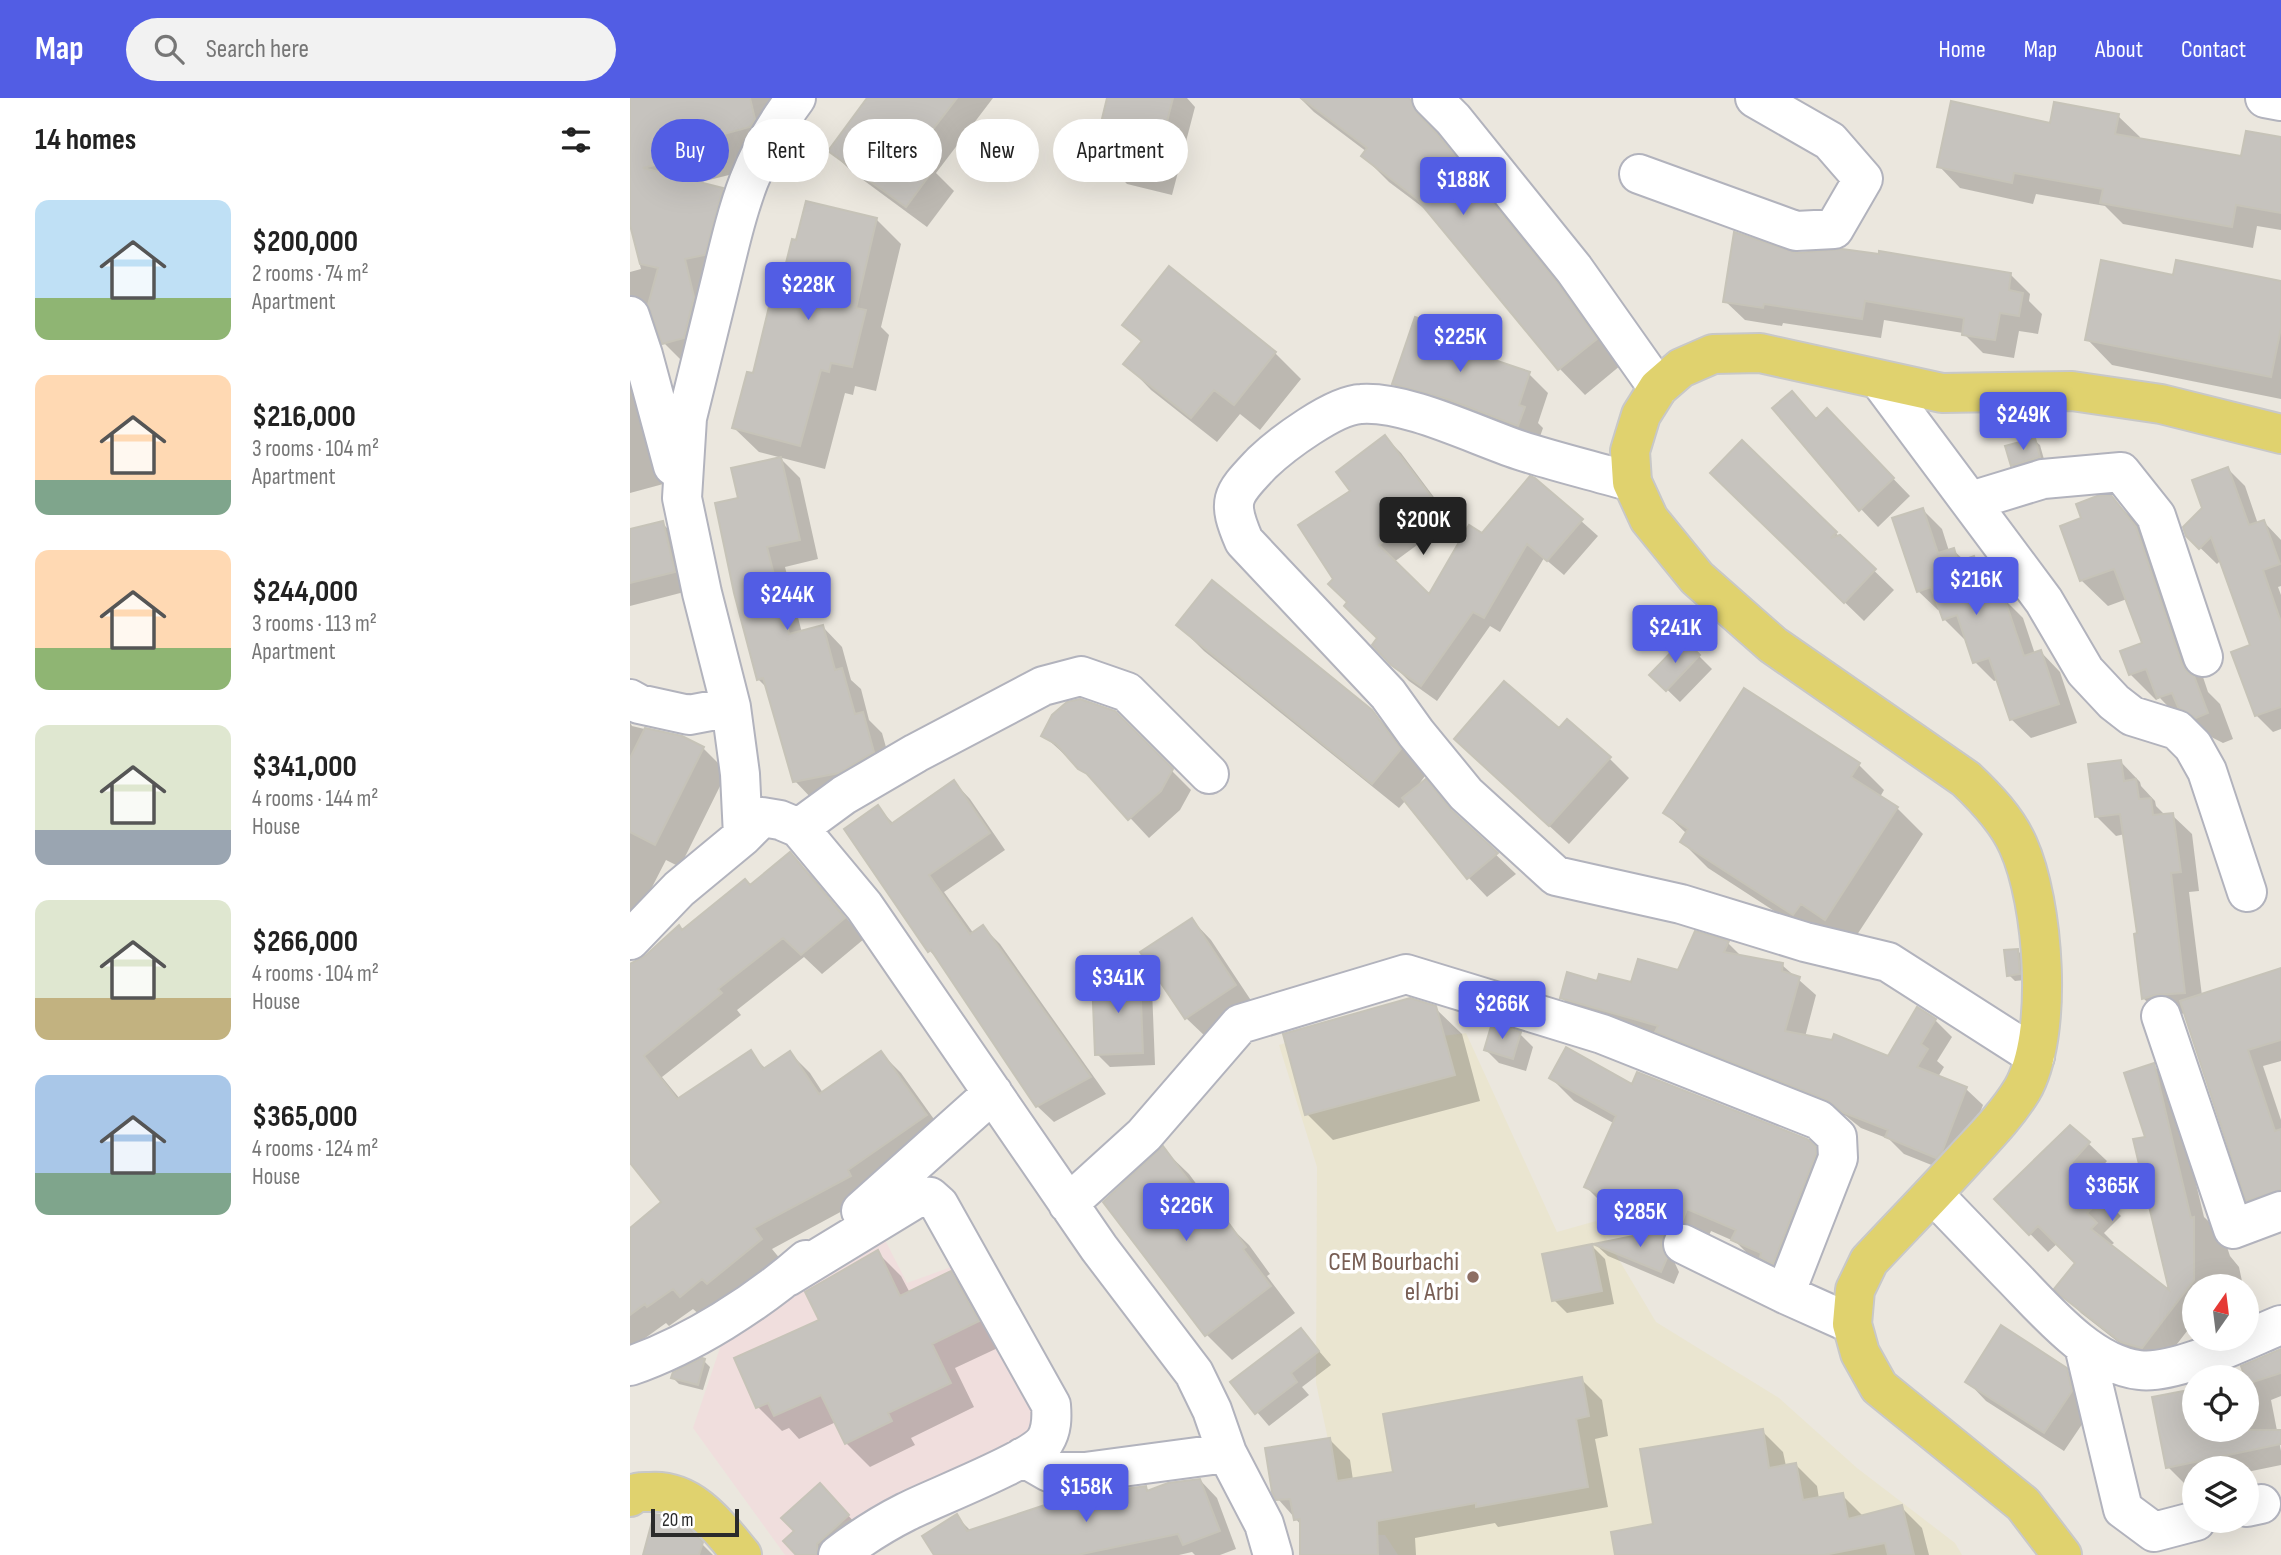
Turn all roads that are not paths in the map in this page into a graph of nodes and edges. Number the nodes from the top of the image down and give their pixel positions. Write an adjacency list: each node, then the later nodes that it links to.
1 (796, 98): 13 (street)
2 (1432, 98): 10 (street)
3 (1755, 98): 6 (street)
4 (2265, 98): 5 (street)
5 (2281, 101)
6 (1639, 174)
7 (630, 316): 8 (street)
8 (637, 356): 13 (street)
9 (1880, 380): 10 (main road); 11 (main road); 14 (street)
10 (1658, 388): 12 (main road)
11 (2281, 434)
12 (1632, 482): 24 (main road); 24 (street)
13 (682, 498): 17 (street)
14 (1971, 502): 15 (street); 21 (street)
15 (2203, 657)
16 (630, 699): 17 (street)
17 (731, 706): 20 (street)
18 (1209, 774): 19 (street)
19 (799, 828): 20 (street); 25 (street)
20 (743, 836): 22 (street)
21 (2247, 892)
22 (630, 940)
23 (2161, 1016): 28 (street)
24 (2035, 1056): 26 (main road)
25 (993, 1093): 27 (street); 30 (street)
26 (1933, 1194): 32 (main road); 34 (street)
27 (1068, 1204): 31 (street); 36 (street)
28 (2281, 1211)
29 (1683, 1244): 31 (street)
30 (787, 1277): 35 (street); 37 (street)
31 (1786, 1294): 32 (street)
32 (1852, 1324): 43 (main road)
33 (2281, 1325): 34 (street)
34 (2084, 1346): 39 (street)
35 (630, 1366)
36 (1227, 1453): 37 (street); 42 (street)
37 (1023, 1457): 41 (street)
38 (632, 1492): 40 (main road)
39 (2182, 1525)
40 (742, 1555)
41 (838, 1555)
42 (1273, 1555)
43 (2062, 1555)

